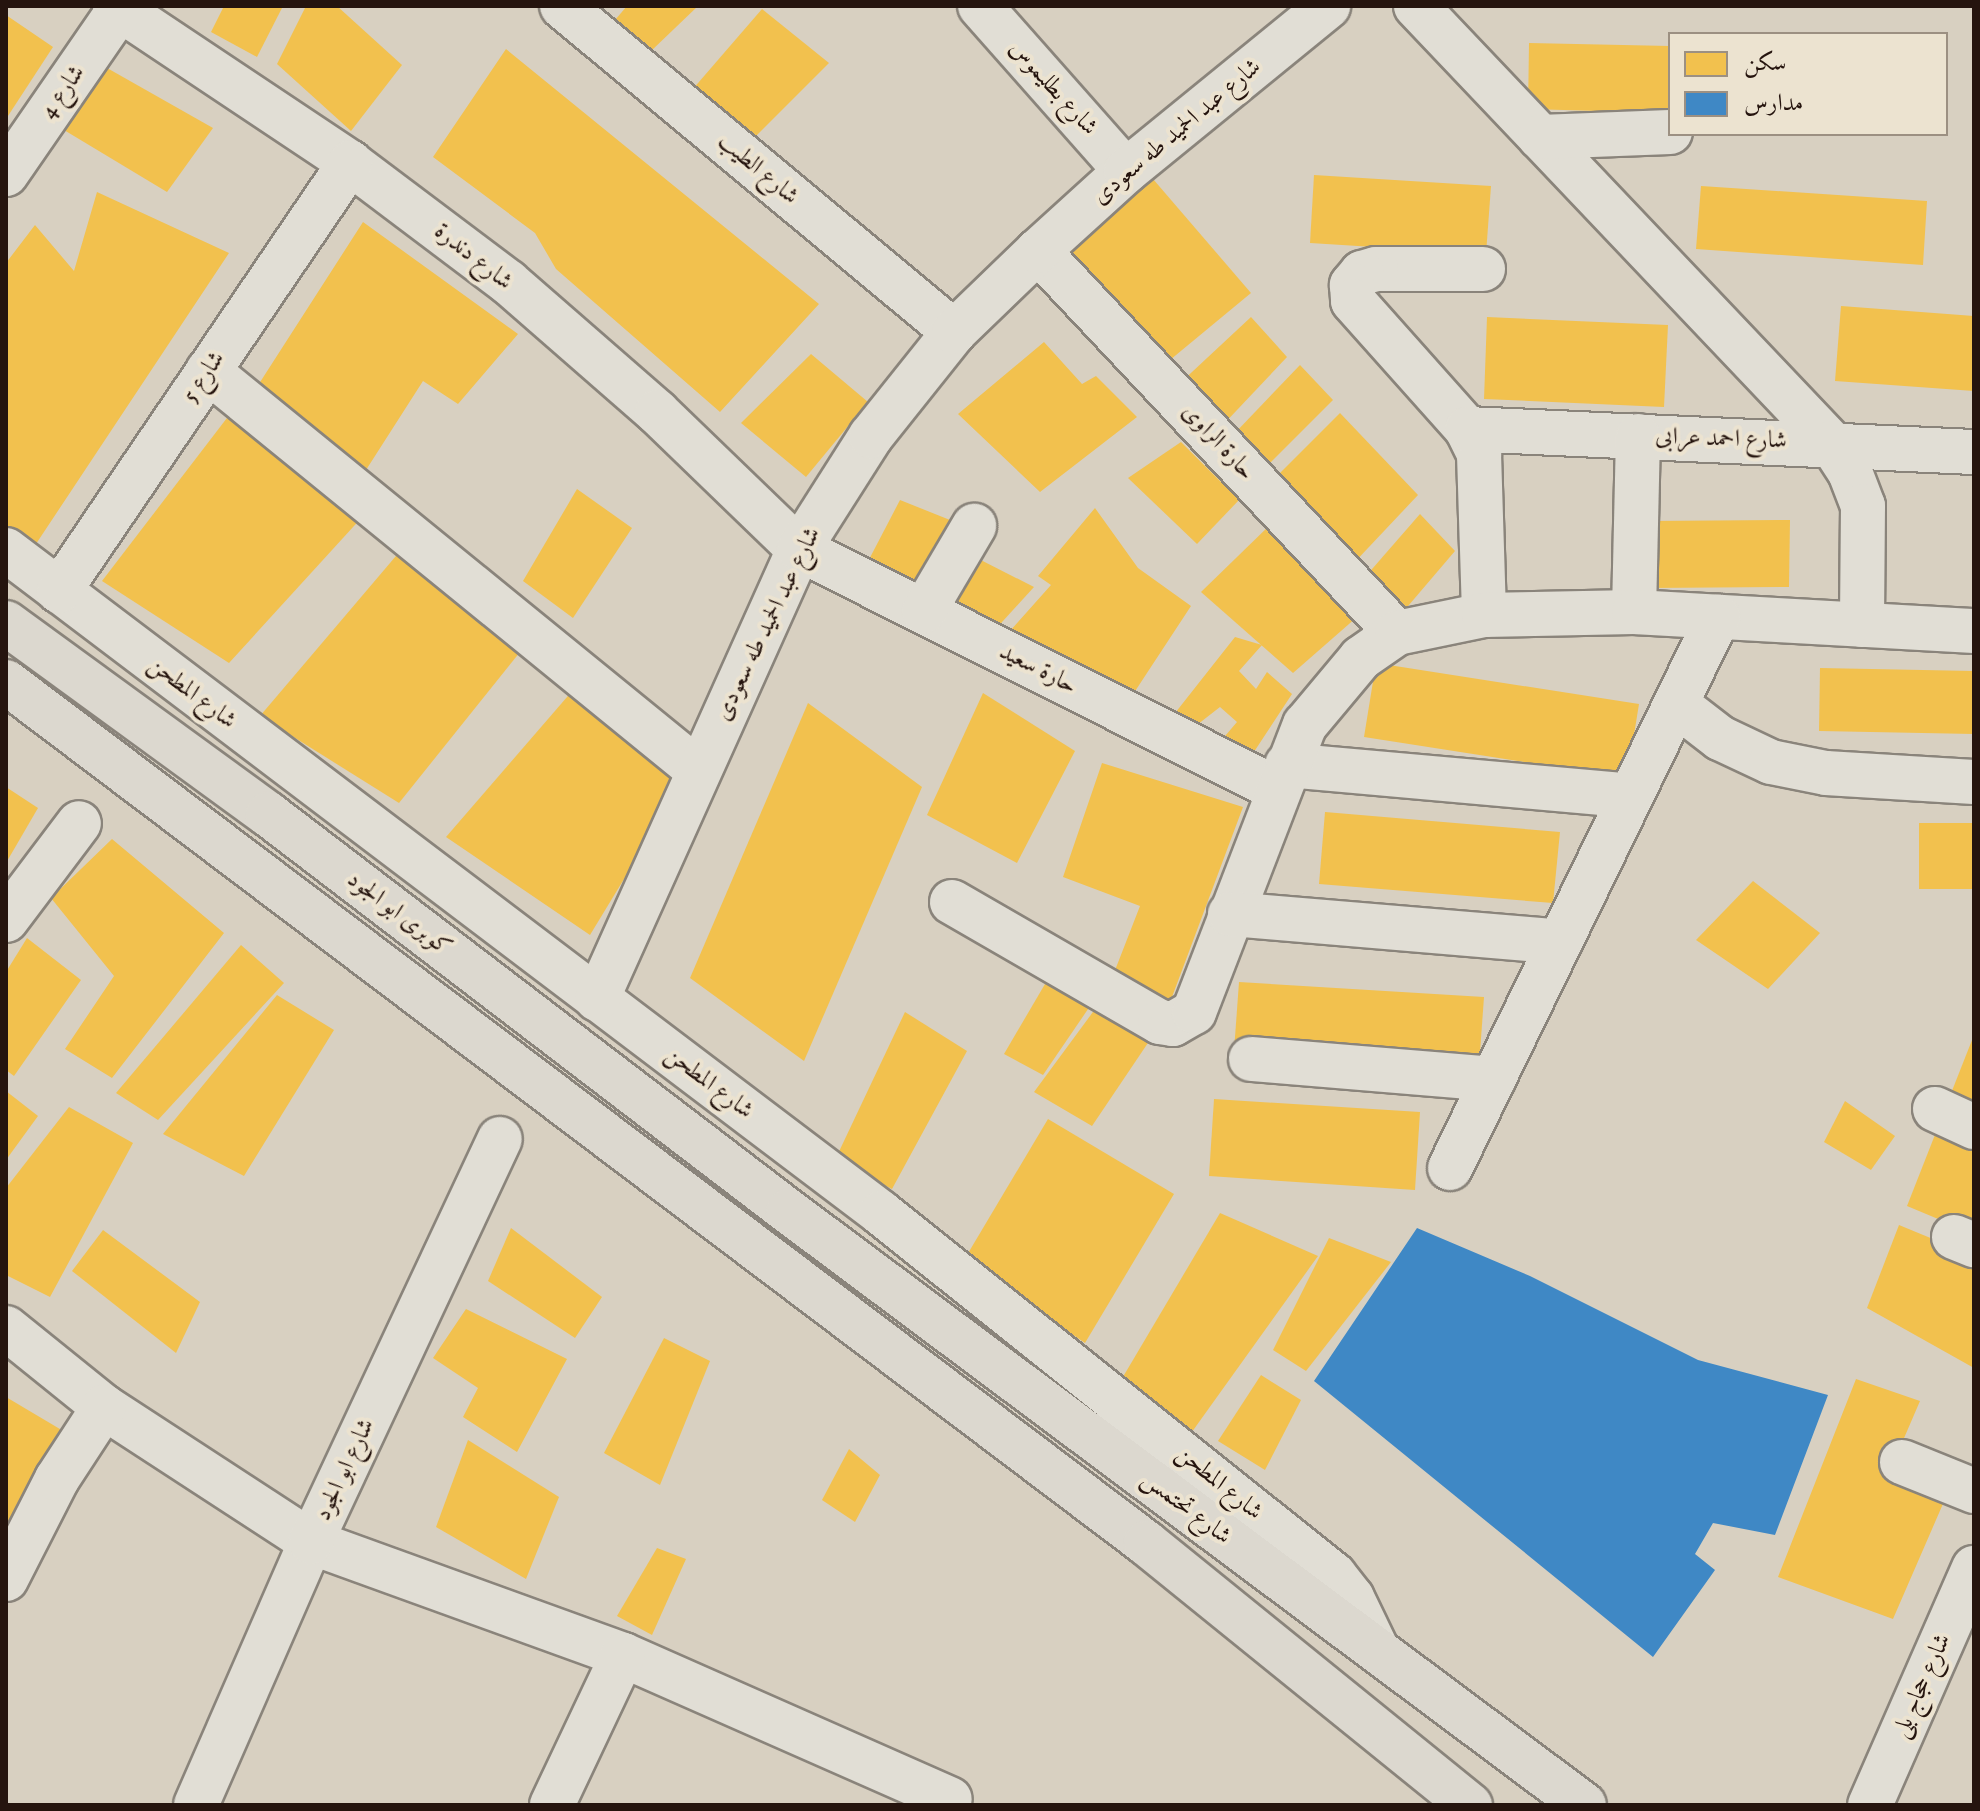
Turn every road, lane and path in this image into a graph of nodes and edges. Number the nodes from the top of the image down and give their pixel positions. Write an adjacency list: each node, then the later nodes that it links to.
1 (562, 6): 13 (street, شارع الطيب)
2 (980, 6): 9 (street, شارع بطليموس)
3 (1328, 6): 9 (street, شارع عبد الحميد طه سعودى)
4 (1416, 6): 7 (street)
5 (118, 8): 8 (street, شارع دندرة); 10 (street, شارع 4)
6 (1668, 132): 7 (street)
7 (1540, 137): 17 (street)
8 (350, 163): 14 (street, شارع 5); 20 (street, شارع دندرة)
9 (1126, 171): 11 (street, شارع عبد الحميد طه سعودى)
10 (6, 174)
11 (1038, 251): 13 (street, شارع عبد الحميد طه سعودى); 30 (street, حارة الراوى)
12 (1483, 269): 15 (street)
13 (954, 332): 20 (street, شارع عبد الحميد طه سعودى)
14 (208, 371): 22 (street, شارع 5); 33 (street)
15 (1467, 429): 16 (street, شارع احمد عرابى); 25 (street)
16 (1638, 436): 17 (street, شارع احمد عرابى); 24 (street)
17 (1831, 443): 18 (street, شارع احمد عرابى); 28 (street)
18 (1974, 452)
19 (974, 526): 23 (street)
20 (799, 549): 23 (street, حارة سعيد); 33 (street, شارع عبد الحميد طه سعودى)
21 (6, 550): 22 (street, شارع المطحن)
22 (59, 591): 42 (street, شارع المطحن)
23 (924, 611): 34 (street, حارة سعيد)
24 (1634, 612): 25 (street); 26 (street)
25 (1484, 615): 30 (street)
26 (1718, 617): 28 (street); 32 (street)
27 (6, 623): 49 (main road, كوبرى ابو الجود)
28 (1862, 625): 29 (street)
29 (1974, 631)
30 (1397, 633): 34 (street)
31 (6, 682): 62 (main road, كوبرى ابو الجود)
32 (1676, 704): 35 (street); 36 (street)
33 (698, 770): 42 (street, شارع عبد الحميد طه سعودى)
34 (1282, 777): 36 (street); 39 (street)
35 (1974, 782)
36 (1631, 796): 41 (street)
37 (79, 823): 40 (street)
38 (952, 902): 39 (street)
39 (1230, 914): 41 (street)
40 (6, 920)
41 (1560, 942): 44 (street)
42 (597, 999): 57 (street, شارع المطحن)
43 (1251, 1059): 44 (street)
44 (1493, 1079): 48 (street)
45 (1935, 1109): 46 (street)
46 (1974, 1127)
47 (500, 1139): 54 (street, شارع ابو الجود)
48 (1450, 1168)
49 (788, 1211): 57 (main road, شارع تحتمس)
50 (6, 1328): 51 (street)
51 (104, 1407): 54 (street); 56 (street)
52 (1902, 1462): 53 (street)
53 (1974, 1491)
54 (311, 1542): 58 (street); 60 (street, شارع ابو الجود)
55 (1974, 1568): 64 (street, شارع حجاج بلى)
56 (6, 1579)
57 (1377, 1650): 63 (main road, شارع تحتمس)
58 (623, 1655): 59 (street); 61 (street)
59 (950, 1799)
60 (196, 1805)
61 (552, 1805)
62 (1470, 1805)
63 (1584, 1805)
64 (1870, 1805)

